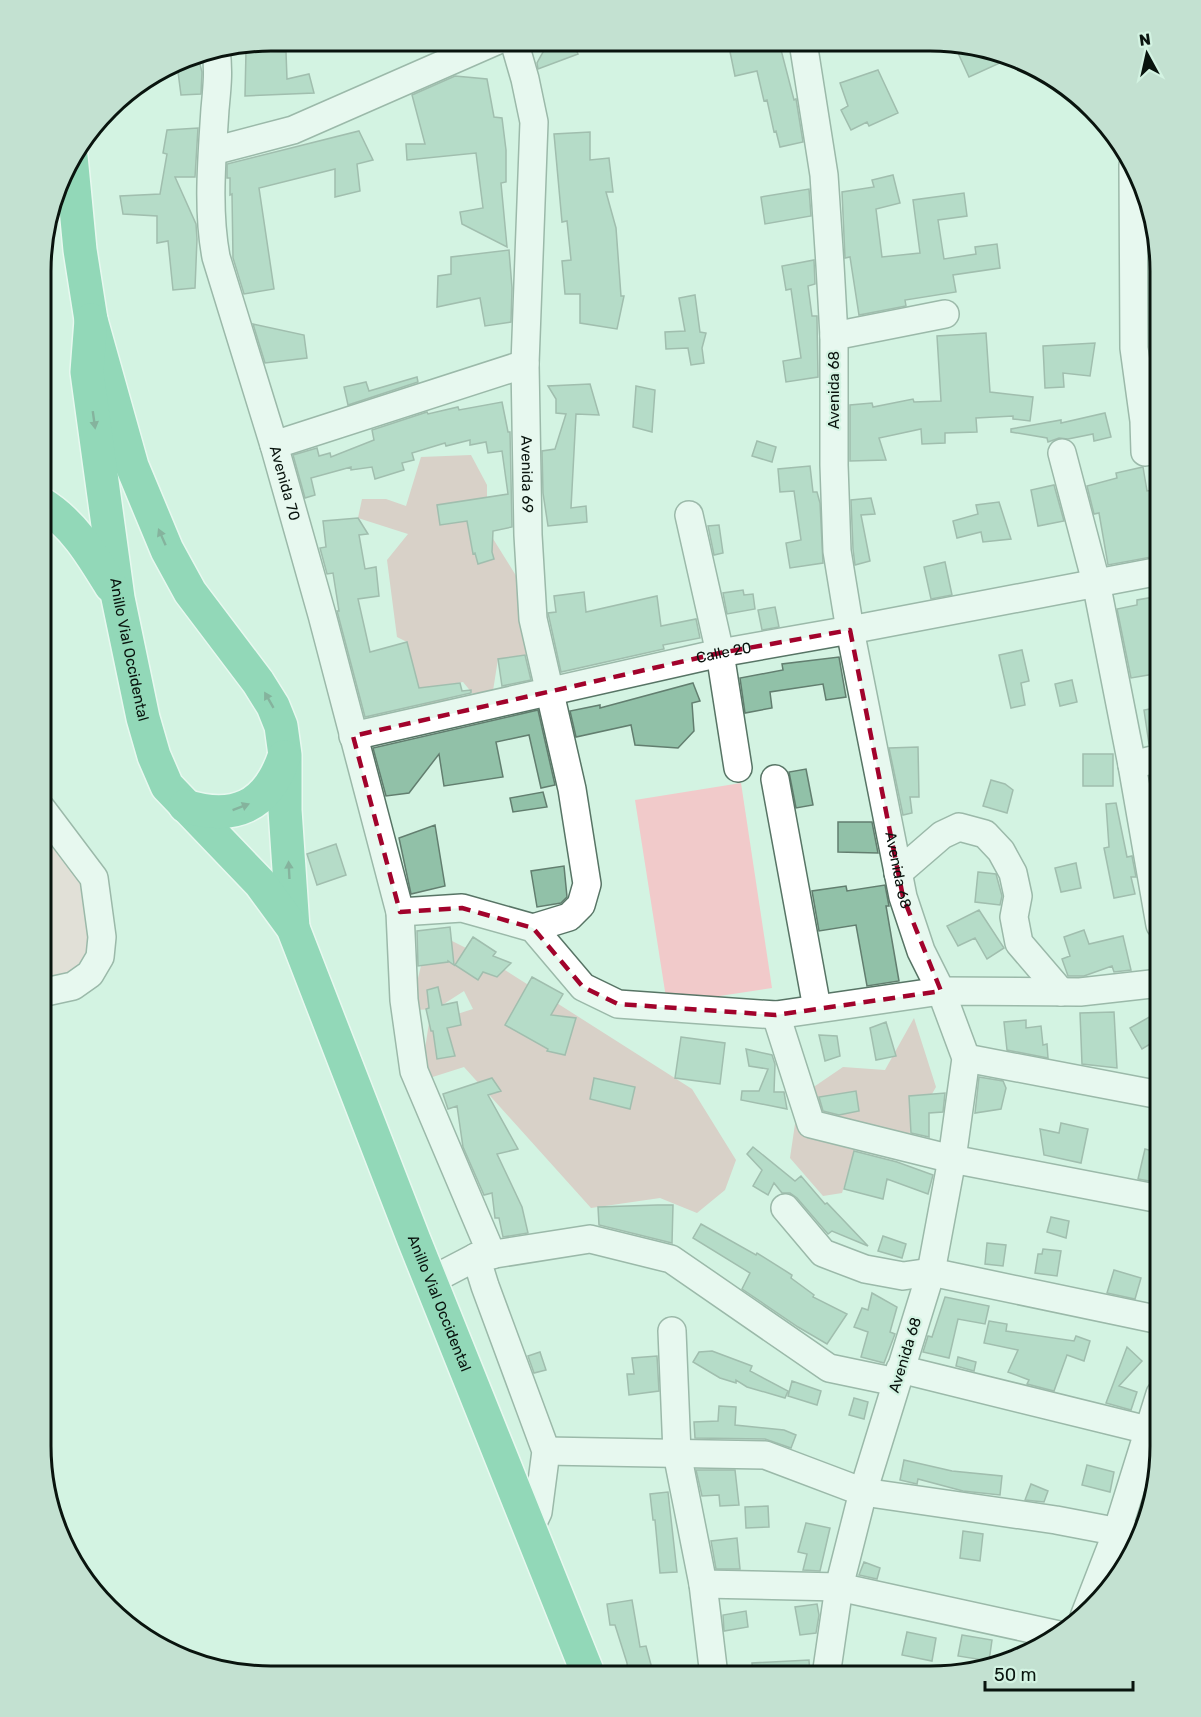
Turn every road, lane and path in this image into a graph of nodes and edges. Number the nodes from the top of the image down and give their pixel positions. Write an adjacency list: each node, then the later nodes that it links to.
1 (473, 51): 5 (street)
2 (517, 51): 11 (street, Avenida 69)
3 (804, 51): 10 (street, Avenida 68)
4 (217, 57): 5 (street, Avenida 70)
5 (213, 151): 12 (street, Avenida 70)
6 (73, 176): 9 (highway, Anillo Vial Occidental)
7 (1133, 187): 13 (street)
8 (945, 315): 10 (street)
9 (91, 320): 19 (highway, Anillo Vial Occidental, one-way to 19); 24 (highway, Anillo Vial Occidental, one-way to 9)
10 (834, 336): 20 (street, Avenida 68)
11 (525, 364): 12 (street); 22 (street, Avenida 69)
12 (274, 445): 23 (street, Avenida 70)
13 (1145, 452)
14 (1062, 453): 18 (street)
15 (51, 512): 19 (highway)
16 (689, 515): 21 (street)
17 (1150, 573): 18 (street, Calle 20)
18 (1096, 582): 20 (street, Calle 20); 26 (street)
19 (118, 598): 29 (highway, Anillo Vial Occidental)
20 (850, 630): 21 (street, Calle 20); 32 (street, Avenida 68)
21 (720, 653): 22 (street, Calle 20); 27 (street)
22 (549, 690): 23 (street, Calle 20); 35 (street, Avenida 69)
23 (353, 736): 33 (street, Avenida 70)
24 (285, 755): 29 (highway, one-way to 24); 34 (highway, Anillo Vial Occidental, one-way to 24)
25 (1150, 760): 26 (street)
26 (1132, 765): 31 (street)
27 (738, 768)
28 (775, 779): 40 (street)
29 (184, 806): 34 (highway, Anillo Vial Occidental)
30 (51, 821): 37 (street)
31 (1150, 868)
32 (898, 873): 38 (street, Avenida 68); 39 (street)
33 (400, 912): 35 (street); 47 (street, Avenida 70)
34 (293, 928): 49 (highway, Anillo Vial Occidental)
35 (533, 928): 41 (street)
36 (1150, 985): 39 (street)
37 (51, 991)
38 (941, 991): 39 (street); 40 (street); 42 (street, Avenida 68)
39 (1061, 992)
40 (817, 1008): 41 (street)
41 (776, 1015): 44 (street)
42 (966, 1058): 43 (street); 44 (street, Avenida 68)
43 (1150, 1093)
44 (952, 1159): 45 (street); 48 (street, Avenida 68)
45 (1150, 1197)
46 (785, 1208): 48 (street)
47 (484, 1256): 49 (street); 52 (street); 54 (street, Avenida 70)
48 (931, 1272): 50 (street); 52 (street, Avenida 68)
49 (430, 1281): 58 (highway, Anillo Vial Occidental)
50 (1150, 1318)
51 (672, 1331): 56 (street)
52 (898, 1376): 53 (street); 57 (street, Avenida 68)
53 (1150, 1431)
54 (546, 1451): 56 (street); 58 (street)
55 (1150, 1452): 59 (street)
56 (677, 1453): 57 (street); 61 (street)
57 (863, 1492): 59 (street); 62 (street, Avenida 68)
58 (530, 1529): 64 (highway, Anillo Vial Occidental)
59 (1129, 1534): 60 (street)
60 (1103, 1583)
61 (703, 1584): 62 (street); 65 (street)
62 (839, 1587): 63 (street); 66 (street, Avenida 68)
63 (1047, 1632)
64 (585, 1666)
65 (713, 1666)
66 (827, 1666)

